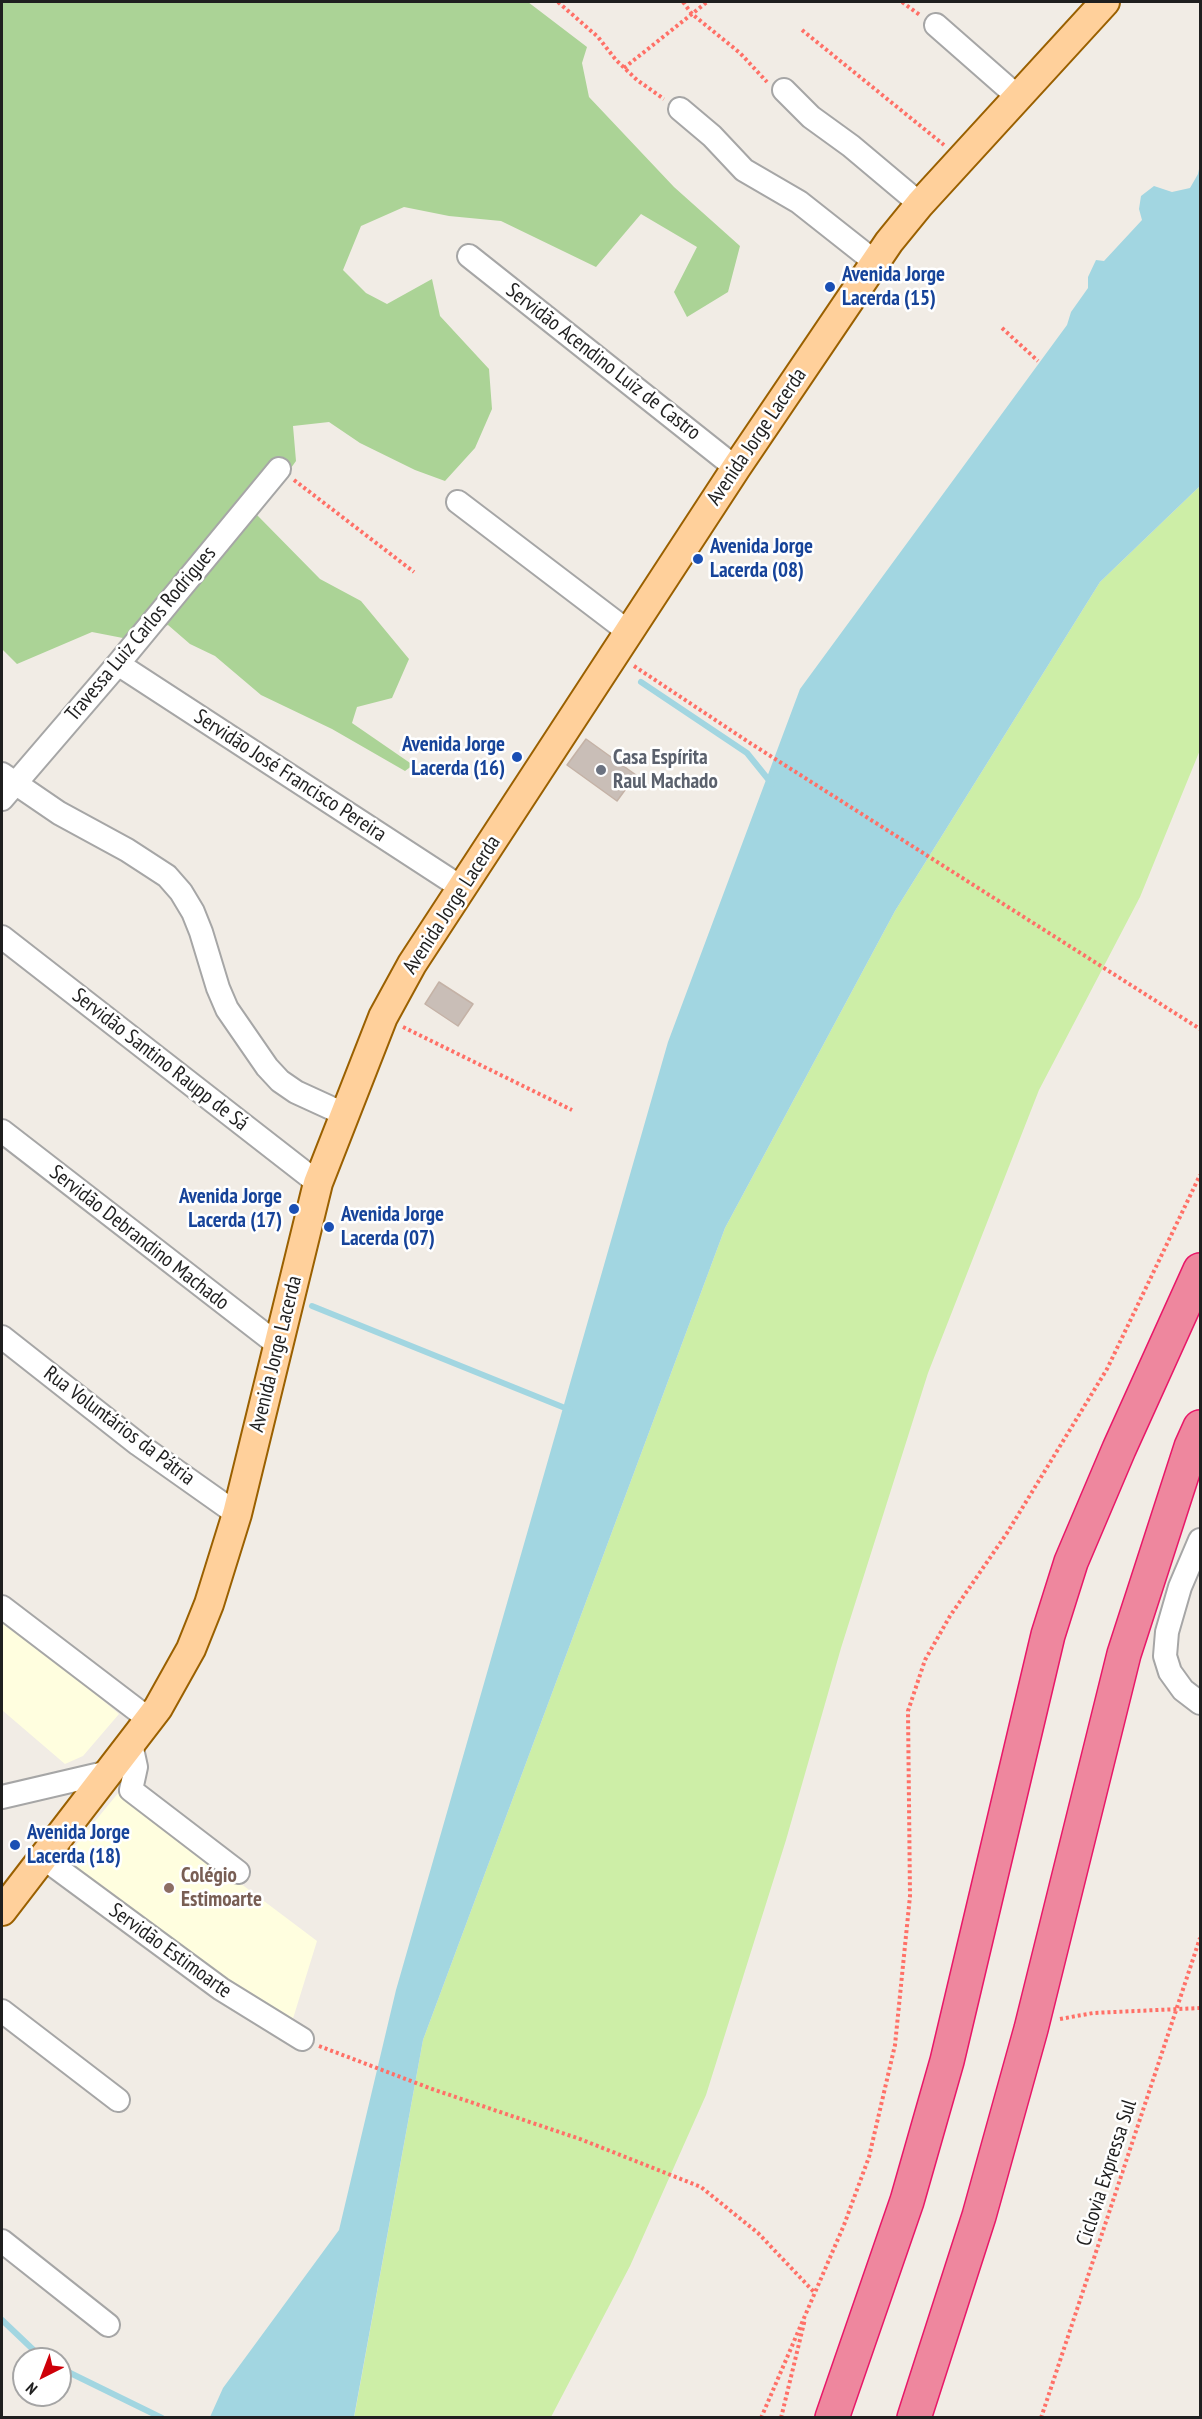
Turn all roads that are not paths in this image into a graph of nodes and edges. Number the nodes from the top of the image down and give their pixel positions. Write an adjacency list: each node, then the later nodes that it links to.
1 (1102, 3): 4 (main road, Avenida Jorge Lacerda)
2 (936, 25): 4 (street)
3 (784, 90): 6 (street)
4 (1018, 97): 6 (main road, Avenida Jorge Lacerda)
5 (680, 109): 8 (street)
6 (920, 204): 8 (main road, Avenida Jorge Lacerda)
7 (469, 256): 9 (street, Servidão Acendino Luiz de Castro)
8 (875, 262): 9 (main road, Avenida Jorge Lacerda)
9 (736, 468): 12 (main road, Avenida Jorge Lacerda)
10 (279, 469): 13 (street, Travessa Luiz Carlos Rodrigues)
11 (458, 501): 12 (street)
12 (623, 643): 15 (main road, Avenida Jorge Lacerda)
13 (118, 664): 14 (street, Travessa Luiz Carlos Rodrigues); 15 (street, Servidão José Francisco Pereira)
14 (6, 786): 17 (street)
15 (462, 888): 17 (main road, Avenida Jorge Lacerda)
16 (2, 938): 19 (street, Servidão Santino Raupp de Sá)
17 (344, 1114): 19 (main road, Avenida Jorge Lacerda)
18 (2, 1131): 22 (street, Servidão Debrandino Machado)
19 (318, 1183): 22 (main road, Avenida Jorge Lacerda)
20 (1200, 1270): 40 (highway)
21 (2, 1337): 24 (street, Rua Voluntários da Pátria)
22 (277, 1344): 24 (main road, Avenida Jorge Lacerda)
23 (1200, 1427): 41 (highway)
24 (237, 1514): 28 (main road, Avenida Jorge Lacerda)
25 (1200, 1540): 27 (street)
26 (2, 1607): 28 (street)
27 (1200, 1703)
28 (150, 1719): 29 (main road, Avenida Jorge Lacerda)
29 (131, 1744): 30 (main road, Avenida Jorge Lacerda); 33 (street)
30 (109, 1772): 31 (street); 32 (main road, Avenida Jorge Lacerda)
31 (2, 1797)
32 (42, 1857): 34 (main road, Avenida Jorge Lacerda); 36 (street, Servidão Estimoarte)
33 (238, 1872)
34 (2, 1911)
35 (2, 2011): 37 (street)
36 (302, 2039)
37 (118, 2100)
38 (2, 2241): 39 (street)
39 (108, 2325)
40 (832, 2418)
41 (914, 2418)

